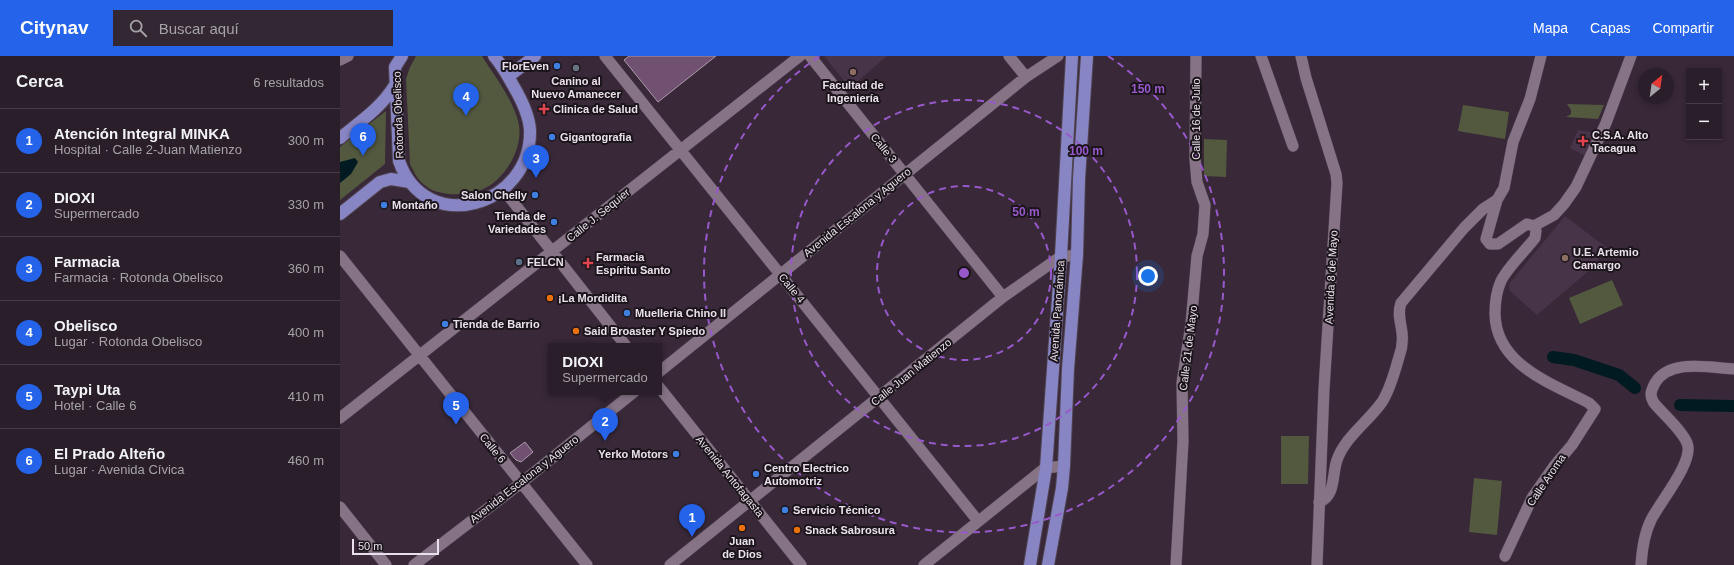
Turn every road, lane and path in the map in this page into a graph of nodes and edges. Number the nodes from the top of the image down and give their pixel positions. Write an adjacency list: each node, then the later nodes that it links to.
1 (348, 56): 17 (street)
2 (402, 56): 18 (main road, Rotonda Obelisco)
3 (494, 56): 19 (main road, Rotonda Obelisco)
4 (535, 56): 19 (main road)
5 (605, 56): 24 (street, Calle 4)
6 (800, 56): 24 (street, Calle J. Sequier)
7 (810, 56): 25 (street, Calle 3)
8 (1009, 56): 20 (street)
9 (1058, 56): 20 (street, Avenida Escalona y Aguero)
10 (1072, 56): 35 (main road, Avenida Panorámica)
11 (1087, 56): 33 (main road, Avenida Panorámica)
12 (1196, 56): 27 (street, Calle 16 de Julio)
13 (1261, 56): 23 (street)
14 (1301, 56): 50 (street, Avenida 8 de Mayo)
15 (1541, 56): 29 (street)
16 (1631, 56): 31 (street)
17 (340, 60)
18 (394, 61): 21 (main road, Rotonda Obelisco)
19 (509, 76): 28 (main road, Rotonda Obelisco)
20 (1026, 77): 25 (street, Avenida Escalona y Aguero)
21 (395, 85): 22 (main road); 26 (main road, Rotonda Obelisco)
22 (340, 138)
23 (1293, 146)
24 (680, 150): 32 (street, Calle J. Sequier); 36 (street, Calle 4)
25 (904, 174): 36 (street, Avenida Escalona y Aguero); 37 (street, Calle 3)
26 (410, 182): 28 (main road, Rotonda Obelisco); 30 (main road)
27 (1197, 182): 62 (street, Calle 21 de Mayo)
28 (503, 188): 32 (street)
29 (1497, 200): 31 (street); 50 (street)
30 (340, 214)
31 (1534, 226): 53 (street, Calle Aroma)
32 (552, 252): 38 (street); 39 (street, Calle J. Sequier)
33 (1077, 255): 35 (street); 46 (main road, Avenida Panorámica)
34 (340, 256): 39 (street, Calle 6)
35 (1061, 256): 37 (street, Calle Juan Matienzo); 47 (main road, Avenida Panorámica)
36 (780, 274): 41 (street, Avenida Escalona y Aguero); 44 (street, Calle 4)
37 (1003, 297): 44 (street, Calle Juan Matienzo)
38 (624, 343)
39 (420, 356): 45 (street, Calle J. Sequier); 48 (street, Calle 6)
40 (1734, 369): 64 (street)
41 (662, 370)
42 (662, 391): 49 (street, Avenida Antofagasta)
43 (630, 395): 48 (street, Avenida Escalona y Aguero)
44 (879, 397): 49 (street, Calle Juan Matienzo); 52 (street, Calle 4)
45 (340, 418)
46 (1064, 466): 47 (street); 61 (main road, Avenida Panorámica)
47 (1046, 468): 52 (street); 60 (main road, Avenida Panorámica)
48 (521, 483): 55 (street, Avenida Escalona y Aguero); 56 (street, Calle 6)
49 (750, 500): 57 (street, Calle Juan Matienzo); 58 (street, Avenida Antofagasta)
50 (1319, 502): 63 (street, Avenida 8 de Mayo)
51 (340, 507): 54 (street)
52 (978, 521): 59 (street)
53 (1505, 556)
54 (386, 565)
55 (414, 565)
56 (586, 565)
57 (670, 565)
58 (801, 565)
59 (924, 565)
60 (1030, 565)
61 (1048, 565)
62 (1176, 565)
63 (1317, 565)
64 (1642, 565)

